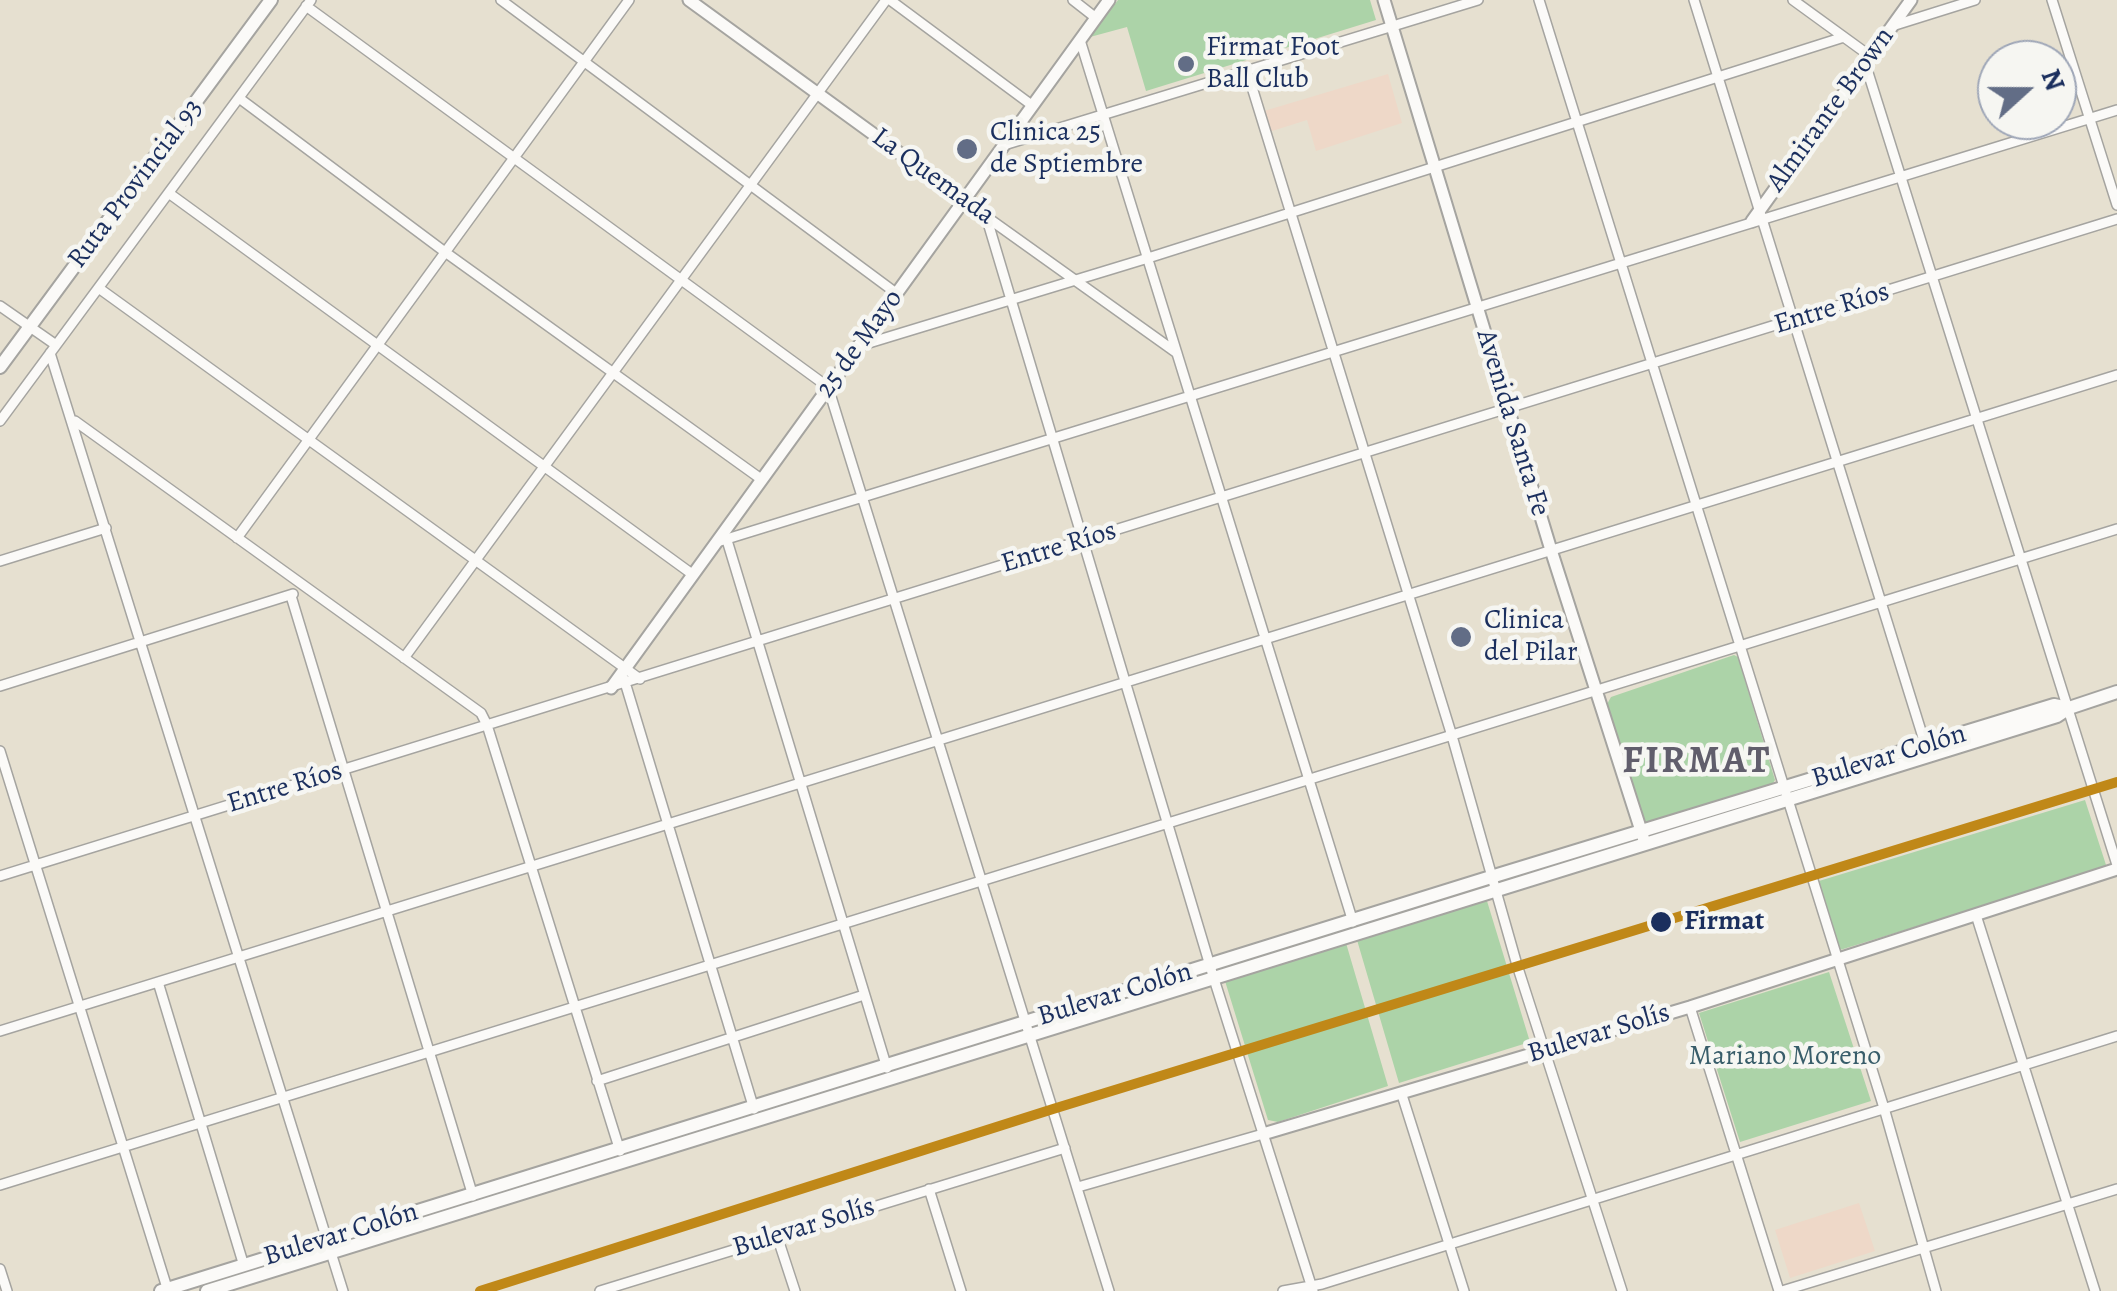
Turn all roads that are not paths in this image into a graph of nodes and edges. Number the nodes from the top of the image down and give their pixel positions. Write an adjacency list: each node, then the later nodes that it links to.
1 (271, 0): 57 (main road, Ruta Provincial 93)
2 (501, 0): 23 (street)
3 (629, 0): 23 (street)
4 (689, 0): 26 (street, La Quemada)
5 (888, 0): 26 (street); 28 (street)
6 (1073, 0): 17 (street)
7 (1109, 0): 17 (street, 25 de Mayo)
8 (1384, 0): 18 (street, Avenida Santa Fe)
9 (1478, 0): 18 (street)
10 (1539, 0): 32 (street)
11 (1694, 0): 25 (street)
12 (1793, 0): 20 (street)
13 (1910, 0): 19 (street, Almirante Brown)
14 (1975, 0): 19 (street)
15 (2052, 0): 31 (street)
16 (308, 3): 27 (street); 34 (street)
17 (1096, 18): 21 (street, 25 de Mayo)
18 (1392, 26): 24 (street); 35 (street, Avenida Santa Fe)
19 (1891, 26): 22 (street, Almirante Brown)
20 (1844, 38): 22 (street); 25 (street)
21 (1080, 40): 28 (street, 25 de Mayo); 30 (street)
22 (1867, 59): 36 (street); 43 (street, Almirante Brown)
23 (584, 62): 34 (street); 37 (street)
24 (1246, 71): 30 (street); 41 (street)
25 (1718, 79): 32 (street); 43 (street)
26 (818, 94): 37 (street); 39 (street, La Quemada)
27 (239, 98): 38 (street); 45 (street)
28 (1033, 106): 33 (street, 25 de Mayo)
29 (2117, 110): 31 (street)
30 (1104, 115): 33 (street); 46 (street)
31 (2089, 118): 36 (street); 40 (street)
32 (1576, 124): 35 (street); 47 (street)
33 (1004, 146): 39 (street, 25 de Mayo)
34 (514, 158): 45 (street); 49 (street)
35 (1435, 168): 41 (street); 55 (street, Avenida Santa Fe)
36 (1901, 176): 43 (street); 48 (street)
37 (751, 185): 49 (street); 52 (street)
38 (170, 194): 51 (street); 58 (street)
39 (964, 200): 42 (street, La Quemada); 52 (street, 25 de Mayo)
40 (2117, 204)
41 (1291, 214): 46 (street); 61 (street)
42 (986, 216): 50 (street, La Quemada); 53 (street)
43 (1758, 216): 47 (street); 56 (street)
44 (2117, 219): 48 (street, Entre Ríos)
45 (445, 252): 58 (street); 65 (street)
46 (1148, 258): 50 (street); 62 (street)
47 (1620, 262): 55 (street); 63 (street)
48 (1934, 277): 56 (street, Entre Ríos); 70 (street)
49 (681, 280): 65 (street); 67 (street)
50 (1075, 280): 53 (street); 62 (street, La Quemada)
51 (100, 289): 60 (street); 74 (street)
52 (896, 293): 59 (street, 25 de Mayo)
53 (1011, 300): 59 (street); 73 (street)
54 (0, 306): 57 (street)
55 (1477, 306): 61 (street); 69 (street, Avenida Santa Fe)
56 (1794, 320): 63 (street, Entre Ríos); 76 (street)
57 (29, 327): 60 (street); 64 (main road, Ruta Provincial 93)
58 (378, 345): 74 (street); 77 (street)
59 (857, 347): 67 (street, 25 de Mayo)
60 (53, 349): 71 (street); 72 (street)
61 (1333, 351): 68 (street); 75 (street)
62 (1177, 353): 68 (street)
63 (1652, 364): 69 (street, Entre Ríos); 81 (street)
64 (0, 367)
65 (613, 373): 77 (street); 78 (street)
66 (2117, 375): 70 (street)
67 (828, 387): 78 (street, 25 de Mayo); 79 (street)
68 (1190, 395): 73 (street); 80 (street)
69 (1508, 409): 75 (street, Entre Ríos); 87 (street, Avenida Santa Fe)
70 (1978, 418): 76 (street); 88 (street)
71 (73, 420): 82 (street); 85 (street)
72 (0, 422)
73 (1052, 438): 79 (street); 86 (street)
74 (309, 440): 85 (street); 89 (street)
75 (1365, 453): 80 (street, Entre Ríos); 93 (street)
76 (1838, 462): 81 (street); 96 (street)
77 (544, 467): 89 (street); 91 (street)
78 (761, 479): 84 (street, 25 de Mayo)
79 (862, 497): 84 (street); 95 (street)
80 (1222, 497): 86 (street, Entre Ríos); 97 (street)
81 (1696, 506): 87 (street); 100 (street)
82 (106, 528): 90 (street); 98 (street)
83 (2117, 529): 88 (street)
84 (722, 537): 91 (street, 25 de Mayo); 99 (street)
85 (237, 538): 92 (street)
86 (1083, 540): 95 (street, Entre Ríos); 104 (street)
87 (1551, 550): 93 (street); 108 (street, Avenida Santa Fe)
88 (2022, 558): 96 (street); 110 (street)
89 (476, 560): 101 (street); 102 (street)
90 (0, 561)
91 (692, 574): 102 (street, 25 de Mayo)
92 (302, 585): 94 (street); 101 (street)
93 (1408, 594): 97 (street); 112 (street)
94 (291, 596): 98 (street); 116 (street)
95 (894, 599): 99 (street, Entre Ríos); 113 (street)
96 (1881, 603): 100 (street); 115 (street)
97 (1265, 638): 104 (street); 117 (street)
98 (142, 641): 106 (street); 120 (street)
99 (757, 642): 103 (street, Entre Ríos); 118 (street)
100 (1740, 646): 108 (street); 119 (street)
101 (404, 658): 111 (street)
102 (625, 668): 103 (street); 105 (street); 107 (street, 25 de Mayo)
103 (640, 678): 105 (street, Entre Ríos)
104 (1125, 682): 113 (street); 122 (street)
105 (624, 684): 107 (street, Entre Ríos); 121 (street)
106 (0, 686)
107 (610, 688): 111 (street, Entre Ríos)
108 (1596, 691): 112 (street); 123 (street, Avenida Santa Fe)
109 (2117, 692): 110 (main road, Bulevar Colón)
110 (2069, 708): 115 (main road, Bulevar Colón); 126 (street)
111 (487, 726): 116 (street, Entre Ríos); 125 (street)
112 (1452, 736): 117 (street); 129 (street)
113 (938, 740): 118 (street); 128 (street)
114 (0, 751): 124 (street)
115 (1927, 751): 119 (main road, Bulevar Colón)
116 (343, 770): 120 (street, Entre Ríos); 130 (street)
117 (1308, 780): 122 (street); 133 (street)
118 (798, 783): 121 (street); 132 (street)
119 (1786, 794): 123 (main road, Bulevar Colón); 135 (street)
120 (196, 816): 124 (street, Entre Ríos); 134 (street)
121 (666, 824): 125 (street); 136 (street)
122 (1167, 824): 128 (street); 137 (street)
123 (1643, 838): 129 (main road, Bulevar Colón)
124 (35, 866): 127 (street, Entre Ríos); 141 (street)
125 (532, 866): 130 (street); 142 (street)
126 (2117, 867): 131 (street, Bulevar Solís)
127 (0, 876)
128 (982, 882): 132 (street); 143 (street)
129 (1493, 884): 133 (main road, Bulevar Colón); 147 (street)
130 (386, 911): 134 (street); 148 (street)
131 (1976, 915): 135 (street, Bulevar Solís); 149 (street)
132 (844, 925): 136 (street); 139 (street)
133 (1354, 928): 137 (main road, Bulevar Colón)
134 (240, 957): 138 (street); 153 (street)
135 (1837, 960): 140 (street, Bulevar Solís); 154 (street)
136 (710, 966): 142 (street); 146 (street)
137 (1212, 972): 143 (main road, Bulevar Colón); 157 (street)
138 (158, 982): 141 (street); 156 (street)
139 (864, 996): 146 (street); 150 (street)
140 (1690, 1006): 147 (street, Bulevar Solís); 160 (street)
141 (79, 1007): 144 (street); 158 (street)
142 (575, 1008): 148 (street); 151 (street)
143 (1028, 1030): 150 (main road, Bulevar Colón); 159 (street)
144 (0, 1031)
145 (2117, 1036): 149 (street)
146 (732, 1038): 151 (street); 155 (street)
147 (1544, 1050): 152 (street, Bulevar Solís); 166 (street)
148 (430, 1053): 153 (street); 167 (street)
149 (2024, 1065): 154 (street); 168 (street)
150 (888, 1073): 155 (main road, Bulevar Colón)
151 (597, 1082): 161 (street)
152 (1402, 1094): 157 (street, Bulevar Solís); 170 (street)
153 (284, 1098): 156 (street); 171 (street)
154 (1884, 1108): 160 (street); 172 (street)
155 (756, 1114): 161 (main road, Bulevar Colón)
156 (202, 1123): 158 (street); 174 (street)
157 (1264, 1134): 163 (street, Bulevar Solís); 176 (street)
158 (124, 1147): 162 (street); 177 (street)
159 (1065, 1148): 163 (street); 165 (street, Bulevar Solís)
160 (1736, 1154): 166 (street); 188 (street)
161 (621, 1156): 167 (main road, Bulevar Colón)
162 (0, 1185)
163 (1078, 1187): 184 (street)
164 (2117, 1189): 168 (street)
165 (929, 1190): 169 (street, Bulevar Solís); 183 (street)
166 (1594, 1198): 170 (street); 187 (street)
167 (475, 1201): 171 (main road, Bulevar Colón)
168 (2068, 1204): 172 (street); 190 (street)
169 (778, 1236): 175 (street, Bulevar Solís); 182 (street)
170 (1449, 1243): 176 (street); 186 (street)
171 (330, 1246): 174 (main road, Bulevar Colón); 180 (street)
172 (1923, 1247): 188 (street); 189 (street)
173 (0, 1269): 178 (street)
174 (245, 1272): 177 (main road, Bulevar Colón); 179 (main road, Bulevar Colón)
175 (623, 1288): 181 (street, Bulevar Solís)
176 (1312, 1288): 185 (street)
177 (165, 1290)
178 (7, 1291)
179 (206, 1291)
180 (343, 1291)
181 (600, 1291)
182 (795, 1291)
183 (961, 1291)
184 (1109, 1291)
185 (1283, 1291)
186 (1464, 1291)
187 (1622, 1291)
188 (1781, 1291)
189 (1936, 1291)
190 (2095, 1291)

